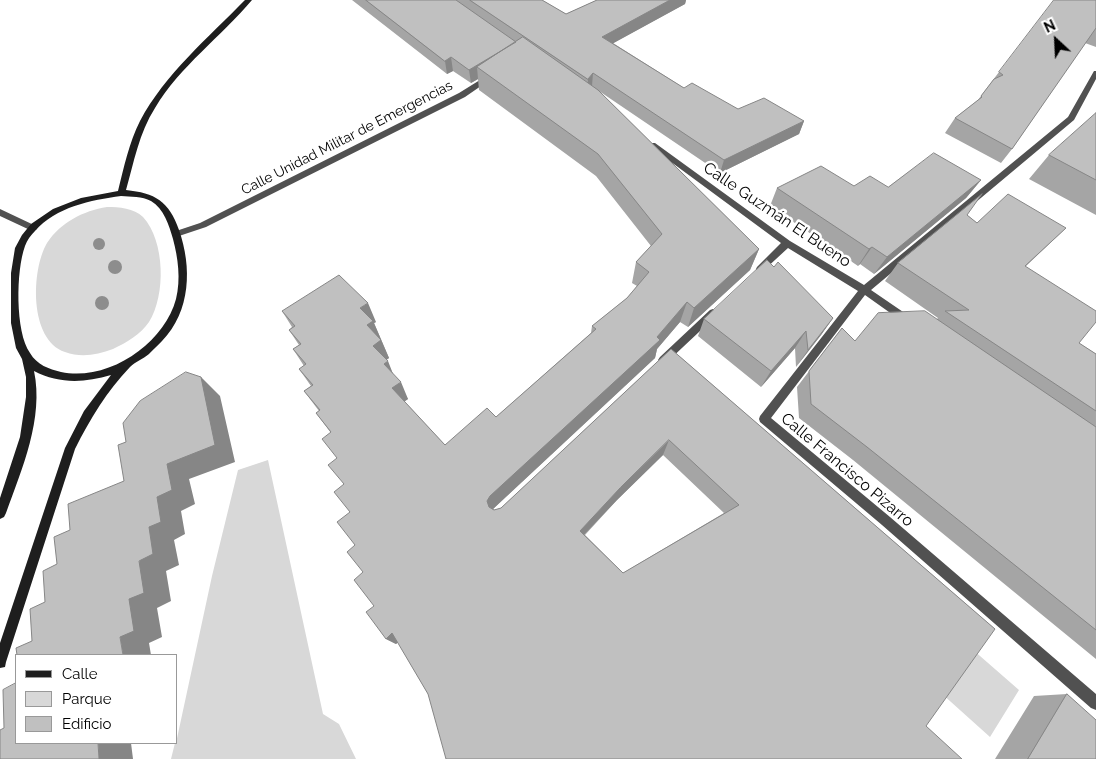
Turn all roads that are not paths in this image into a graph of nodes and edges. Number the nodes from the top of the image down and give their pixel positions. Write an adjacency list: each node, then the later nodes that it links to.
1 (249, 0): 5 (main road)
2 (499, 71): 10 (street, Calle Unidad Militar de Emergencias)
3 (1096, 73): 13 (street, Calle Francisco Pizarro)
4 (642, 138): 11 (street, Calle Guzmán El Bueno)
5 (121, 192): 9 (main road); 10 (main road)
6 (0, 212): 7 (street)
7 (13, 219): 8 (street); 9 (street)
8 (0, 221)
9 (33, 228): 16 (main road)
10 (176, 234): 17 (main road)
11 (787, 243): 12 (street); 13 (street, Calle Guzmán El Bueno)
12 (755, 273)
13 (864, 290): 15 (street, Calle Guzmán El Bueno); 21 (street, Calle Francisco Pizarro)
14 (720, 307): 18 (street)
15 (916, 326)
16 (27, 360): 17 (main road); 19 (main road)
17 (129, 363): 20 (main road)
18 (655, 367)
19 (0, 513)
20 (0, 662)
21 (1096, 703)

